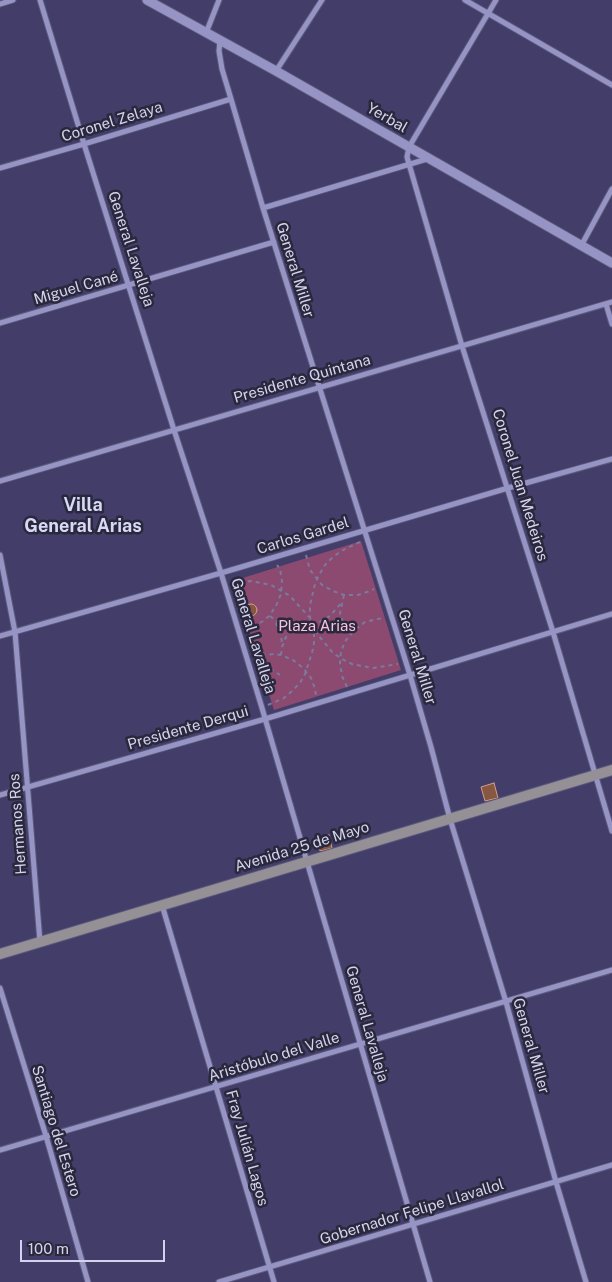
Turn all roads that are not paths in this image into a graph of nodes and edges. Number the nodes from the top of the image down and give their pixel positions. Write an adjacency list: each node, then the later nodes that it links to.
1 (13, 0): 8 (street)
2 (40, 0): 15 (street, General Lavalleja)
3 (147, 0): 10 (street, Yerbal)
4 (219, 0): 10 (street)
5 (322, 0): 12 (street)
6 (465, 0): 9 (street)
7 (496, 0): 9 (street)
8 (0, 4)
9 (488, 13): 13 (street); 16 (street)
10 (206, 32): 11 (street, Yerbal)
11 (220, 41): 12 (street, Yerbal); 14 (street, General Miller)
12 (276, 71): 16 (street, Yerbal)
13 (612, 85)
14 (231, 99): 15 (street, Coronel Zelaya); 21 (street, General Miller)
15 (84, 144): 19 (street, Coronel Zelaya); 25 (street, General Lavalleja)
16 (409, 147): 17 (street, Yerbal); 18 (street, Coronel Juan Medeiros)
17 (430, 158): 18 (street); 23 (street, Yerbal)
18 (409, 164): 21 (street); 29 (street, Coronel Juan Medeiros)
19 (0, 168)
20 (612, 190): 23 (street)
21 (263, 208): 22 (street, General Miller)
22 (274, 242): 25 (street, Miguel Cané); 30 (street, General Miller)
23 (581, 246): 24 (street, Yerbal)
24 (612, 263)
25 (129, 285): 27 (street, Miguel Cané); 31 (street, General Lavalleja)
26 (609, 303): 28 (street); 29 (street, Presidente Quintana)
27 (0, 323)
28 (612, 324)
29 (462, 346): 30 (street, Presidente Quintana); 34 (street, Coronel Juan Medeiros)
30 (319, 388): 31 (street, Presidente Quintana); 35 (street, General Miller)
31 (174, 430): 33 (street, Presidente Quintana); 37 (street, General Lavalleja)
32 (612, 459): 34 (street, Carlos Gardel)
33 (0, 481)
34 (508, 488): 35 (street, Carlos Gardel); 40 (street, Coronel Juan Medeiros)
35 (364, 531): 37 (street, Carlos Gardel); 42 (street, General Miller)
36 (0, 555): 39 (street, Hermanos Ros)
37 (221, 573): 39 (street, Carlos Gardel); 43 (street, General Lavalleja)
38 (612, 614): 40 (street, Presidente Derqui)
39 (15, 632): 41 (street, Carlos Gardel); 46 (street, Hermanos Ros)
40 (552, 632): 42 (street, Presidente Derqui); 45 (street, Coronel Juan Medeiros)
41 (0, 636)
42 (410, 675): 43 (street, Presidente Derqui); 48 (street, General Miller)
43 (265, 719): 46 (street, Presidente Derqui); 50 (street, General Lavalleja)
44 (612, 770): 45 (main road, Avenida 25 de Mayo)
45 (595, 775): 48 (main road, Avenida 25 de Mayo); 49 (street, Coronel Juan Medeiros)
46 (28, 787): 47 (street, Presidente Derqui); 52 (street, Hermanos Ros)
47 (0, 795)
48 (450, 819): 50 (main road, Avenida 25 de Mayo); 56 (street, General Miller)
49 (612, 831)
50 (307, 861): 51 (main road, Avenida 25 de Mayo); 57 (street, General Lavalleja)
51 (162, 905): 52 (main road, Avenida 25 de Mayo); 58 (street, Fray Julián Lagos)
52 (40, 942): 53 (main road, Avenida 25 de Mayo)
53 (0, 954)
54 (612, 970): 56 (street, Aristóbulo del Valle)
55 (0, 988): 59 (street, Santiago del Estero)
56 (506, 1002): 57 (street, Aristóbulo del Valle); 62 (street, General Miller)
57 (360, 1044): 58 (street, Aristóbulo del Valle); 63 (street, General Lavalleja)
58 (216, 1087): 59 (street, Aristóbulo del Valle); 64 (street, Fray Julián Lagos)
59 (46, 1136): 60 (street, Aristóbulo del Valle); 65 (street, Santiago del Estero)
60 (0, 1150)
61 (612, 1165): 62 (street, Gobernador Felipe Llavallol)
62 (556, 1182): 63 (street, Gobernador Felipe Llavallol); 69 (street, General Miller)
63 (414, 1225): 64 (street, Gobernador Felipe Llavallol); 68 (street, General Lavalleja)
64 (270, 1267): 66 (street, Gobernador Felipe Llavallol); 67 (street, Fray Julián Lagos)
65 (88, 1282)
66 (219, 1282)
67 (274, 1282)
68 (430, 1282)
69 (586, 1282)

